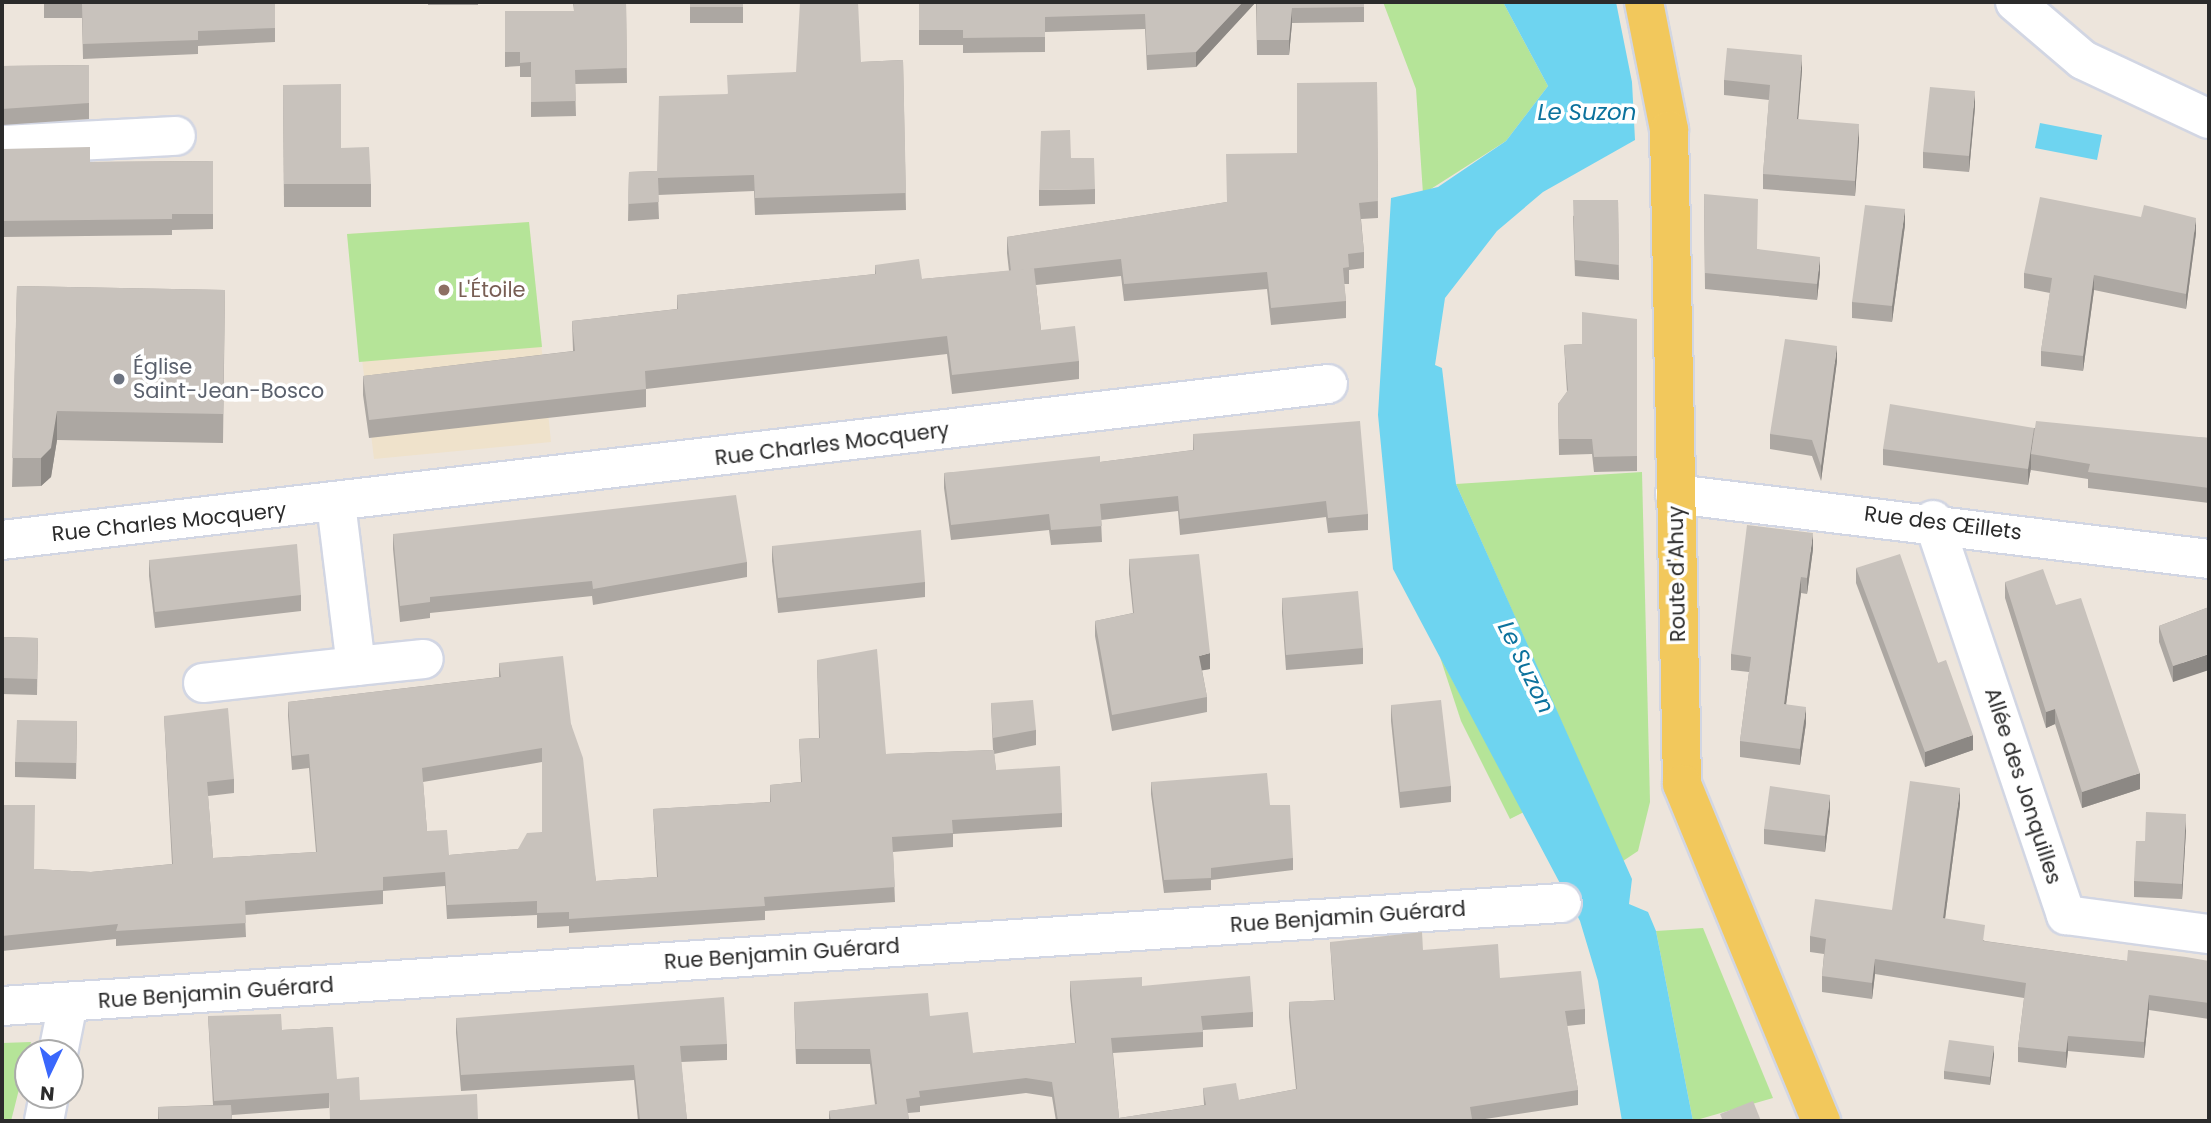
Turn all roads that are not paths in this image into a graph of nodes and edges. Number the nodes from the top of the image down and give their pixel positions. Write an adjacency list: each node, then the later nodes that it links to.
1 (1644, 2): 7 (main road, Route d'Ahuy)
2 (2015, 2): 3 (street)
3 (2209, 119)
4 (176, 136): 5 (street)
5 (2, 145)
6 (1328, 384): 8 (street, Rue Charles Mocquery)
7 (1675, 494): 9 (street, Rue des Œillets); 20 (main road, Route d'Ahuy)
8 (336, 503): 10 (street, Rue Charles Mocquery); 13 (street)
9 (1933, 520): 11 (street, Rue des Œillets); 16 (street, Allée des Jonquilles)
10 (2, 540)
11 (2209, 559)
12 (424, 659): 13 (street)
13 (356, 666): 14 (street)
14 (203, 683)
15 (1562, 903): 17 (street, Rue Benjamin Guérard)
16 (2209, 934)
17 (68, 1003): 18 (street, Rue Benjamin Guérard); 19 (street)
18 (2, 1006)
19 (61, 1039)
20 (1821, 1121)

